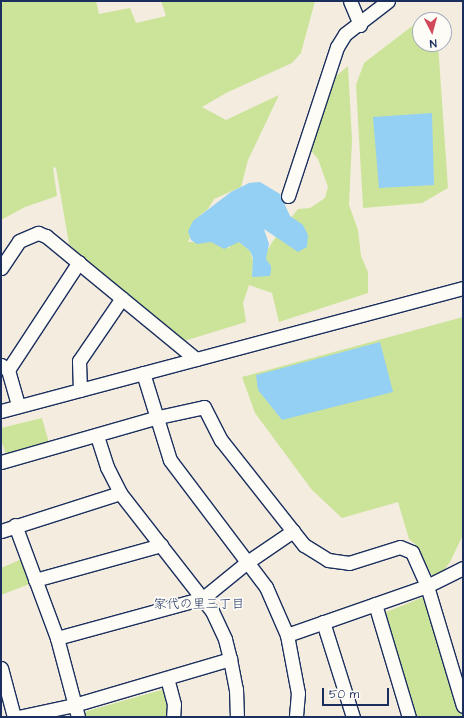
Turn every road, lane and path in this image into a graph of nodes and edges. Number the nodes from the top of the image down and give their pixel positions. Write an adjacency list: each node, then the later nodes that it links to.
1 (350, 1): 3 (street)
2 (388, 1): 3 (street)
3 (360, 25): 4 (street)
4 (288, 196)
5 (79, 262): 6 (street); 8 (street); 10 (street)
6 (1, 268)
7 (463, 288): 9 (street)
8 (122, 298): 9 (street); 12 (street)
9 (196, 359): 11 (street)
10 (4, 367): 13 (street)
11 (143, 373): 12 (street); 15 (street)
12 (80, 390): 13 (street)
13 (18, 406): 14 (street)
14 (1, 411)
15 (154, 418): 16 (street); 21 (street); 23 (street)
16 (97, 436): 17 (street); 18 (street)
17 (1, 462)
18 (120, 493): 19 (street); 22 (street)
19 (15, 525): 20 (street); 25 (street)
20 (1, 531)
21 (293, 531): 23 (street); 26 (street)
22 (161, 545): 25 (street); 27 (street)
23 (246, 563): 27 (street); 30 (street)
24 (463, 568): 26 (street)
25 (35, 580): 31 (street)
26 (427, 586): 28 (street); 35 (street)
27 (203, 598): 31 (street); 32 (street)
28 (376, 604): 29 (street); 43 (street)
29 (323, 622): 30 (street); 42 (street)
30 (287, 635): 41 (street)
31 (57, 638): 36 (street)
32 (230, 659): 34 (street); 40 (street)
33 (1, 668): 37 (street)
34 (167, 678): 36 (street); 39 (street)
35 (463, 706)
36 (76, 711): 38 (street)
37 (14, 717)
38 (18, 717)
39 (173, 717)
40 (237, 717)
41 (296, 717)
42 (352, 717)
43 (409, 717)

